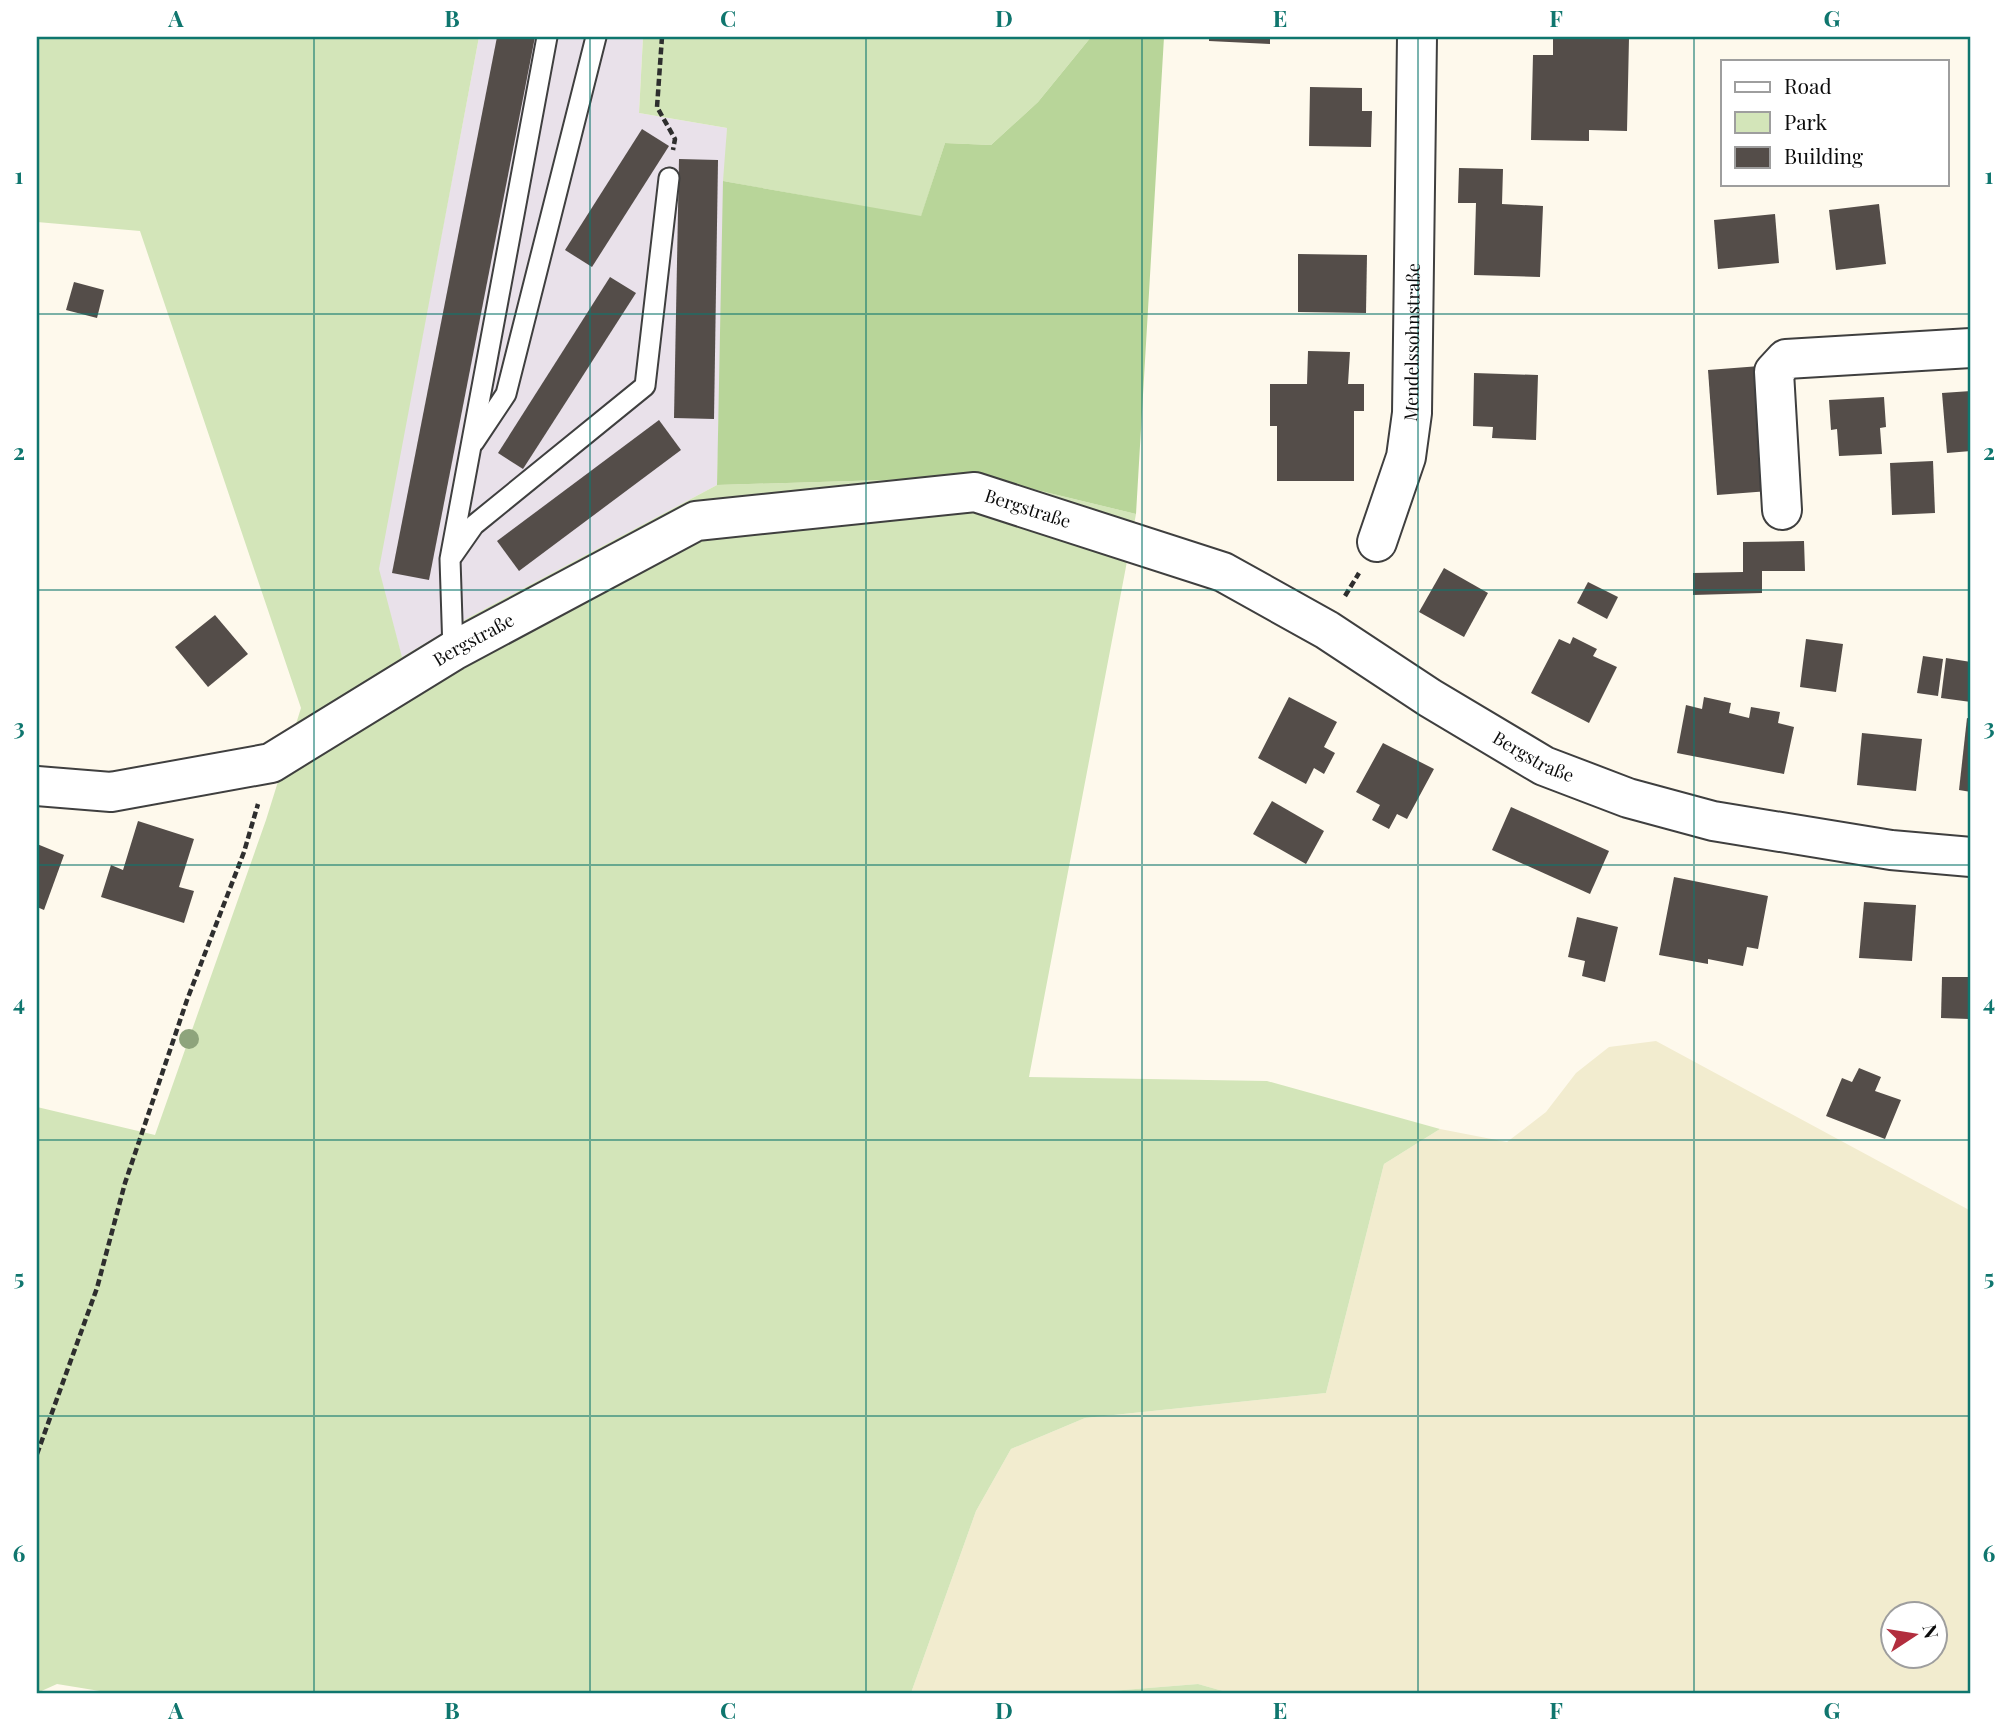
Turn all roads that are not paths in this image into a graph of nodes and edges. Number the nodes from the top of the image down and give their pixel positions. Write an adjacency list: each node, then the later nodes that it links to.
1 (547, 37): 6 (lane)
2 (596, 37): 6 (lane)
3 (1417, 37): 8 (street, Mendelssohnstraße)
4 (669, 178): 9 (lane)
5 (1971, 348): 7 (street)
6 (470, 450): 9 (lane)
7 (1782, 510)
8 (1377, 542)
9 (450, 559): 10 (lane)
10 (453, 651): 11 (street, Bergstraße); 12 (street, Bergstraße)
11 (37, 786)
12 (1971, 857)

